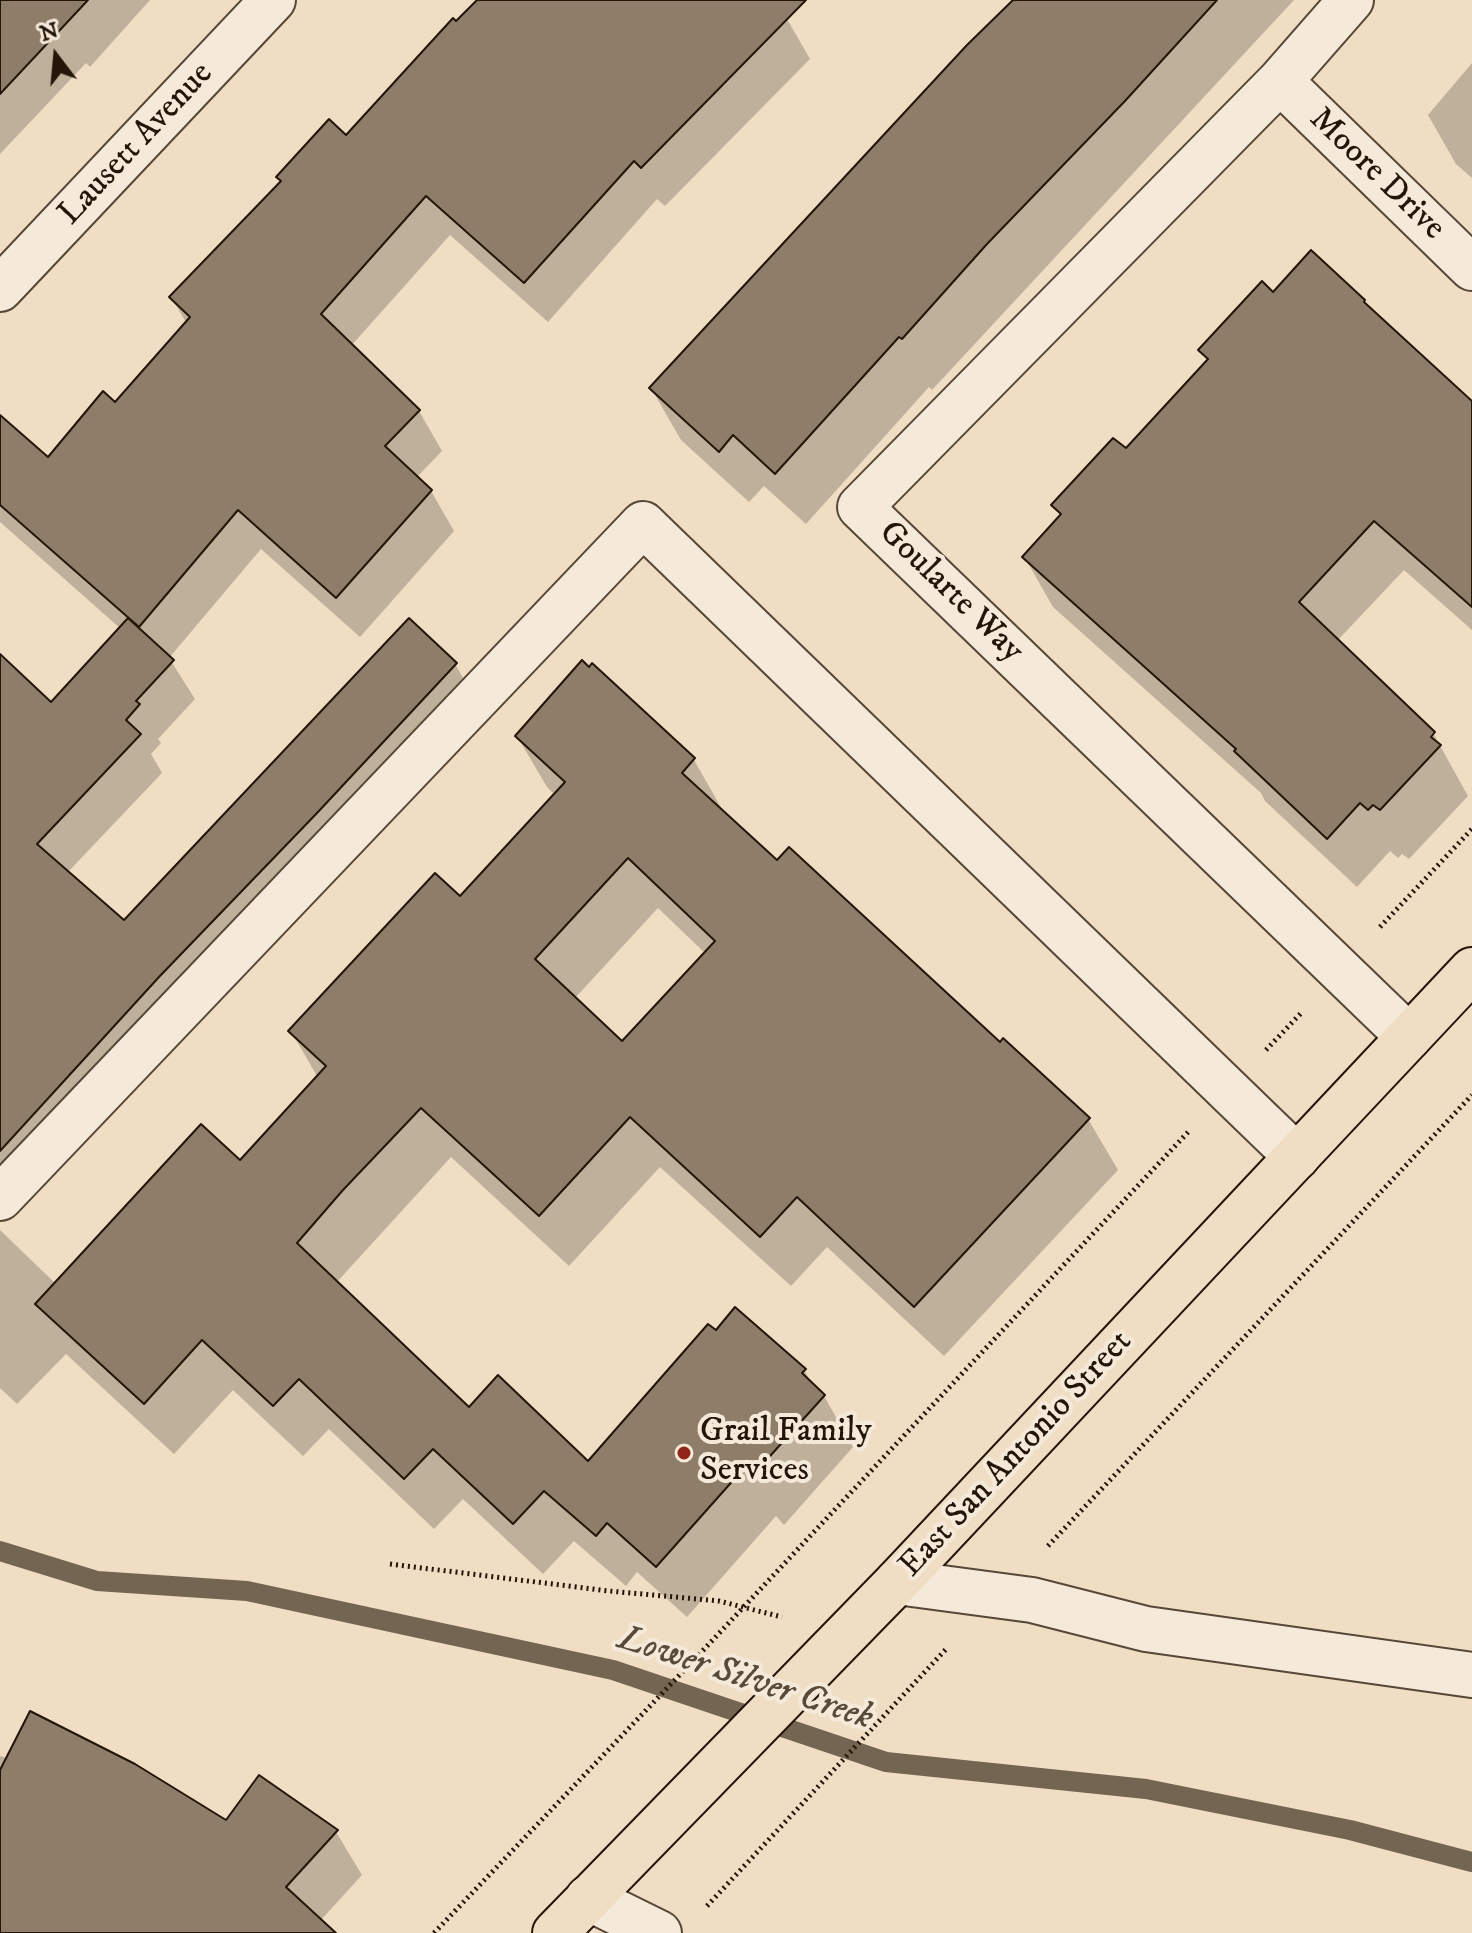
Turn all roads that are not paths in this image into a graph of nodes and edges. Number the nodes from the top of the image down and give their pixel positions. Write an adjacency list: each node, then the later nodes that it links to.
1 (273, 0): 5 (street, Lausett Avenue)
2 (1351, 0): 3 (street, Goularte Way)
3 (1280, 81): 4 (street, Moore Drive); 7 (street, Goularte Way)
4 (1472, 268)
5 (0, 289)
6 (1472, 970): 7 (main road, East San Antonio Street)
7 (1409, 1037): 8 (main road, East San Antonio Street)
8 (1297, 1157): 9 (street); 10 (main road, East San Antonio Street)
9 (0, 1198)
10 (897, 1582): 11 (street); 12 (main road, East San Antonio Street)
11 (1472, 1675)
12 (588, 1898): 13 (main road, East San Antonio Street); 14 (street)
13 (555, 1933)
14 (659, 1933)

